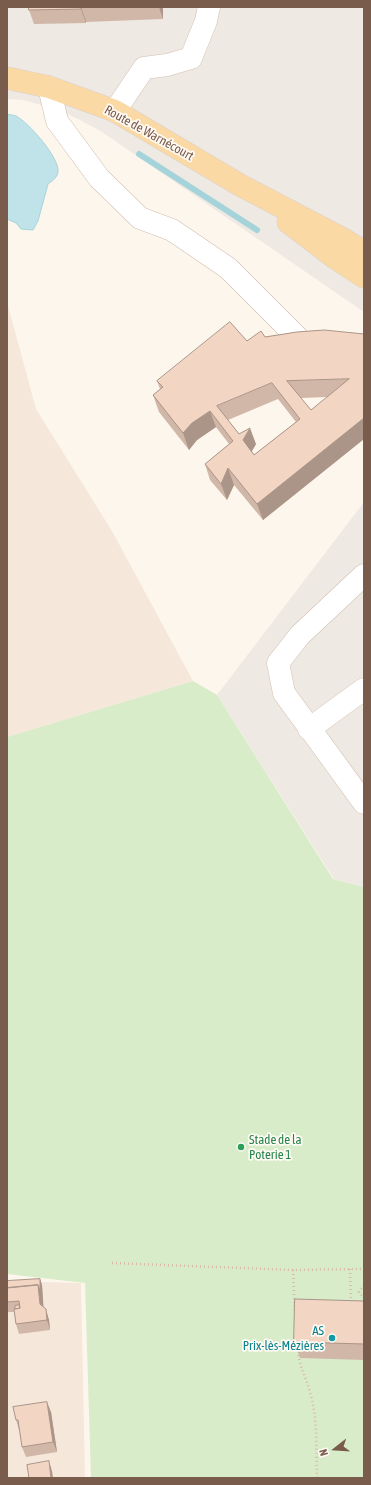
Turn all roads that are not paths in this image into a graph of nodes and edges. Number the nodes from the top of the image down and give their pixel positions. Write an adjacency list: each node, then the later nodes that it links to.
1 (210, 7): 4 (lane)
2 (7, 78): 3 (main road, Route de Warnécourt)
3 (49, 87): 4 (main road, Route de Warnécourt); 8 (lane)
4 (115, 111): 5 (main road, Route de Warnécourt)
5 (240, 185): 6 (main road, Route de Warnécourt); 7 (main road, Route de Warnécourt)
6 (364, 252)
7 (364, 277)
8 (297, 337)
9 (364, 575): 11 (lane)
10 (364, 689): 11 (lane)
11 (309, 729): 12 (lane)
12 (364, 803)

